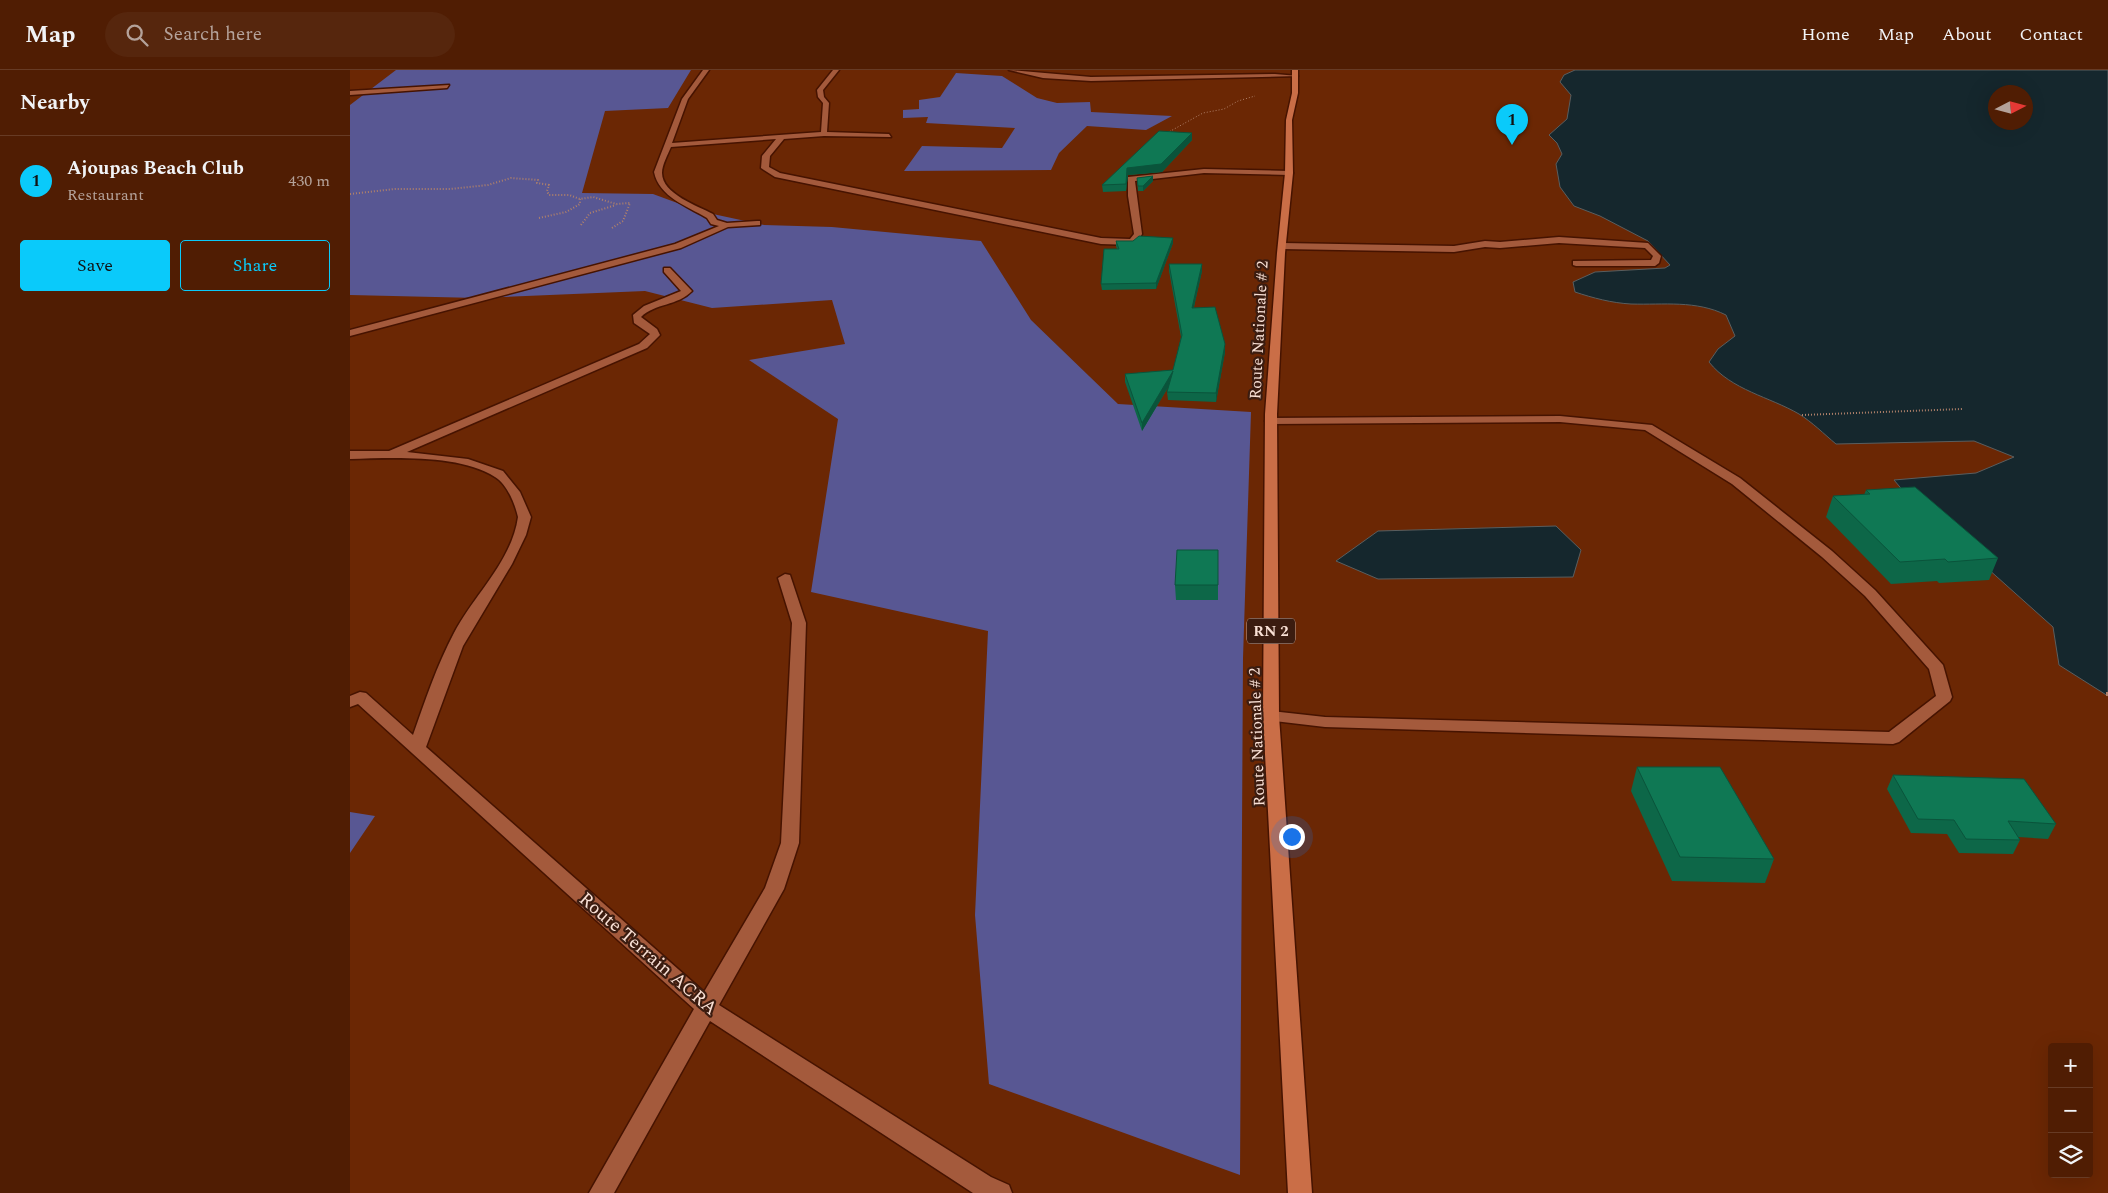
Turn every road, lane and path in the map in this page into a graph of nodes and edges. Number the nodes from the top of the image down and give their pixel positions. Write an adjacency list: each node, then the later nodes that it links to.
1 (706, 70): 11 (street)
2 (836, 70): 7 (street)
3 (1012, 70): 4 (street)
4 (1295, 79): 8 (path); 12 (main road, Route Nationale # 2 / RN 2)
5 (447, 86): 6 (street)
6 (350, 93)
7 (824, 134): 9 (street); 10 (street)
8 (1164, 134)
9 (889, 136)
10 (782, 137): 11 (street); 12 (street)
11 (667, 145): 19 (street)
12 (1289, 173): 21 (main road, Route Nationale # 2 / RN 2)
13 (350, 194): 14 (path)
14 (580, 199): 15 (path); 16 (path)
15 (616, 204): 18 (path); 20 (path)
16 (539, 218)
17 (757, 223): 19 (street)
18 (581, 225)
19 (727, 225): 24 (street)
20 (612, 228)
21 (1282, 246): 22 (street); 27 (main road, Route Nationale # 2 / RN 2)
22 (1576, 263)
23 (667, 270): 28 (street)
24 (350, 333)
25 (1962, 409): 26 (path)
26 (1802, 415)
27 (1271, 421): 32 (main road, Route Nationale # 2 / RN 2); 32 (street)
28 (393, 454): 29 (street); 33 (street)
29 (350, 455)
30 (785, 578): 34 (street)
31 (353, 697): 33 (street, Route Terrain ACRA)
32 (1272, 716): 37 (main road, Route Nationale # 2 / RN 2)
33 (417, 749): 34 (street, Route Terrain ACRA)
34 (707, 1008): 35 (street); 36 (street, Route Terrain ACRA)
35 (601, 1193)
36 (1000, 1193)
37 (1300, 1193)

